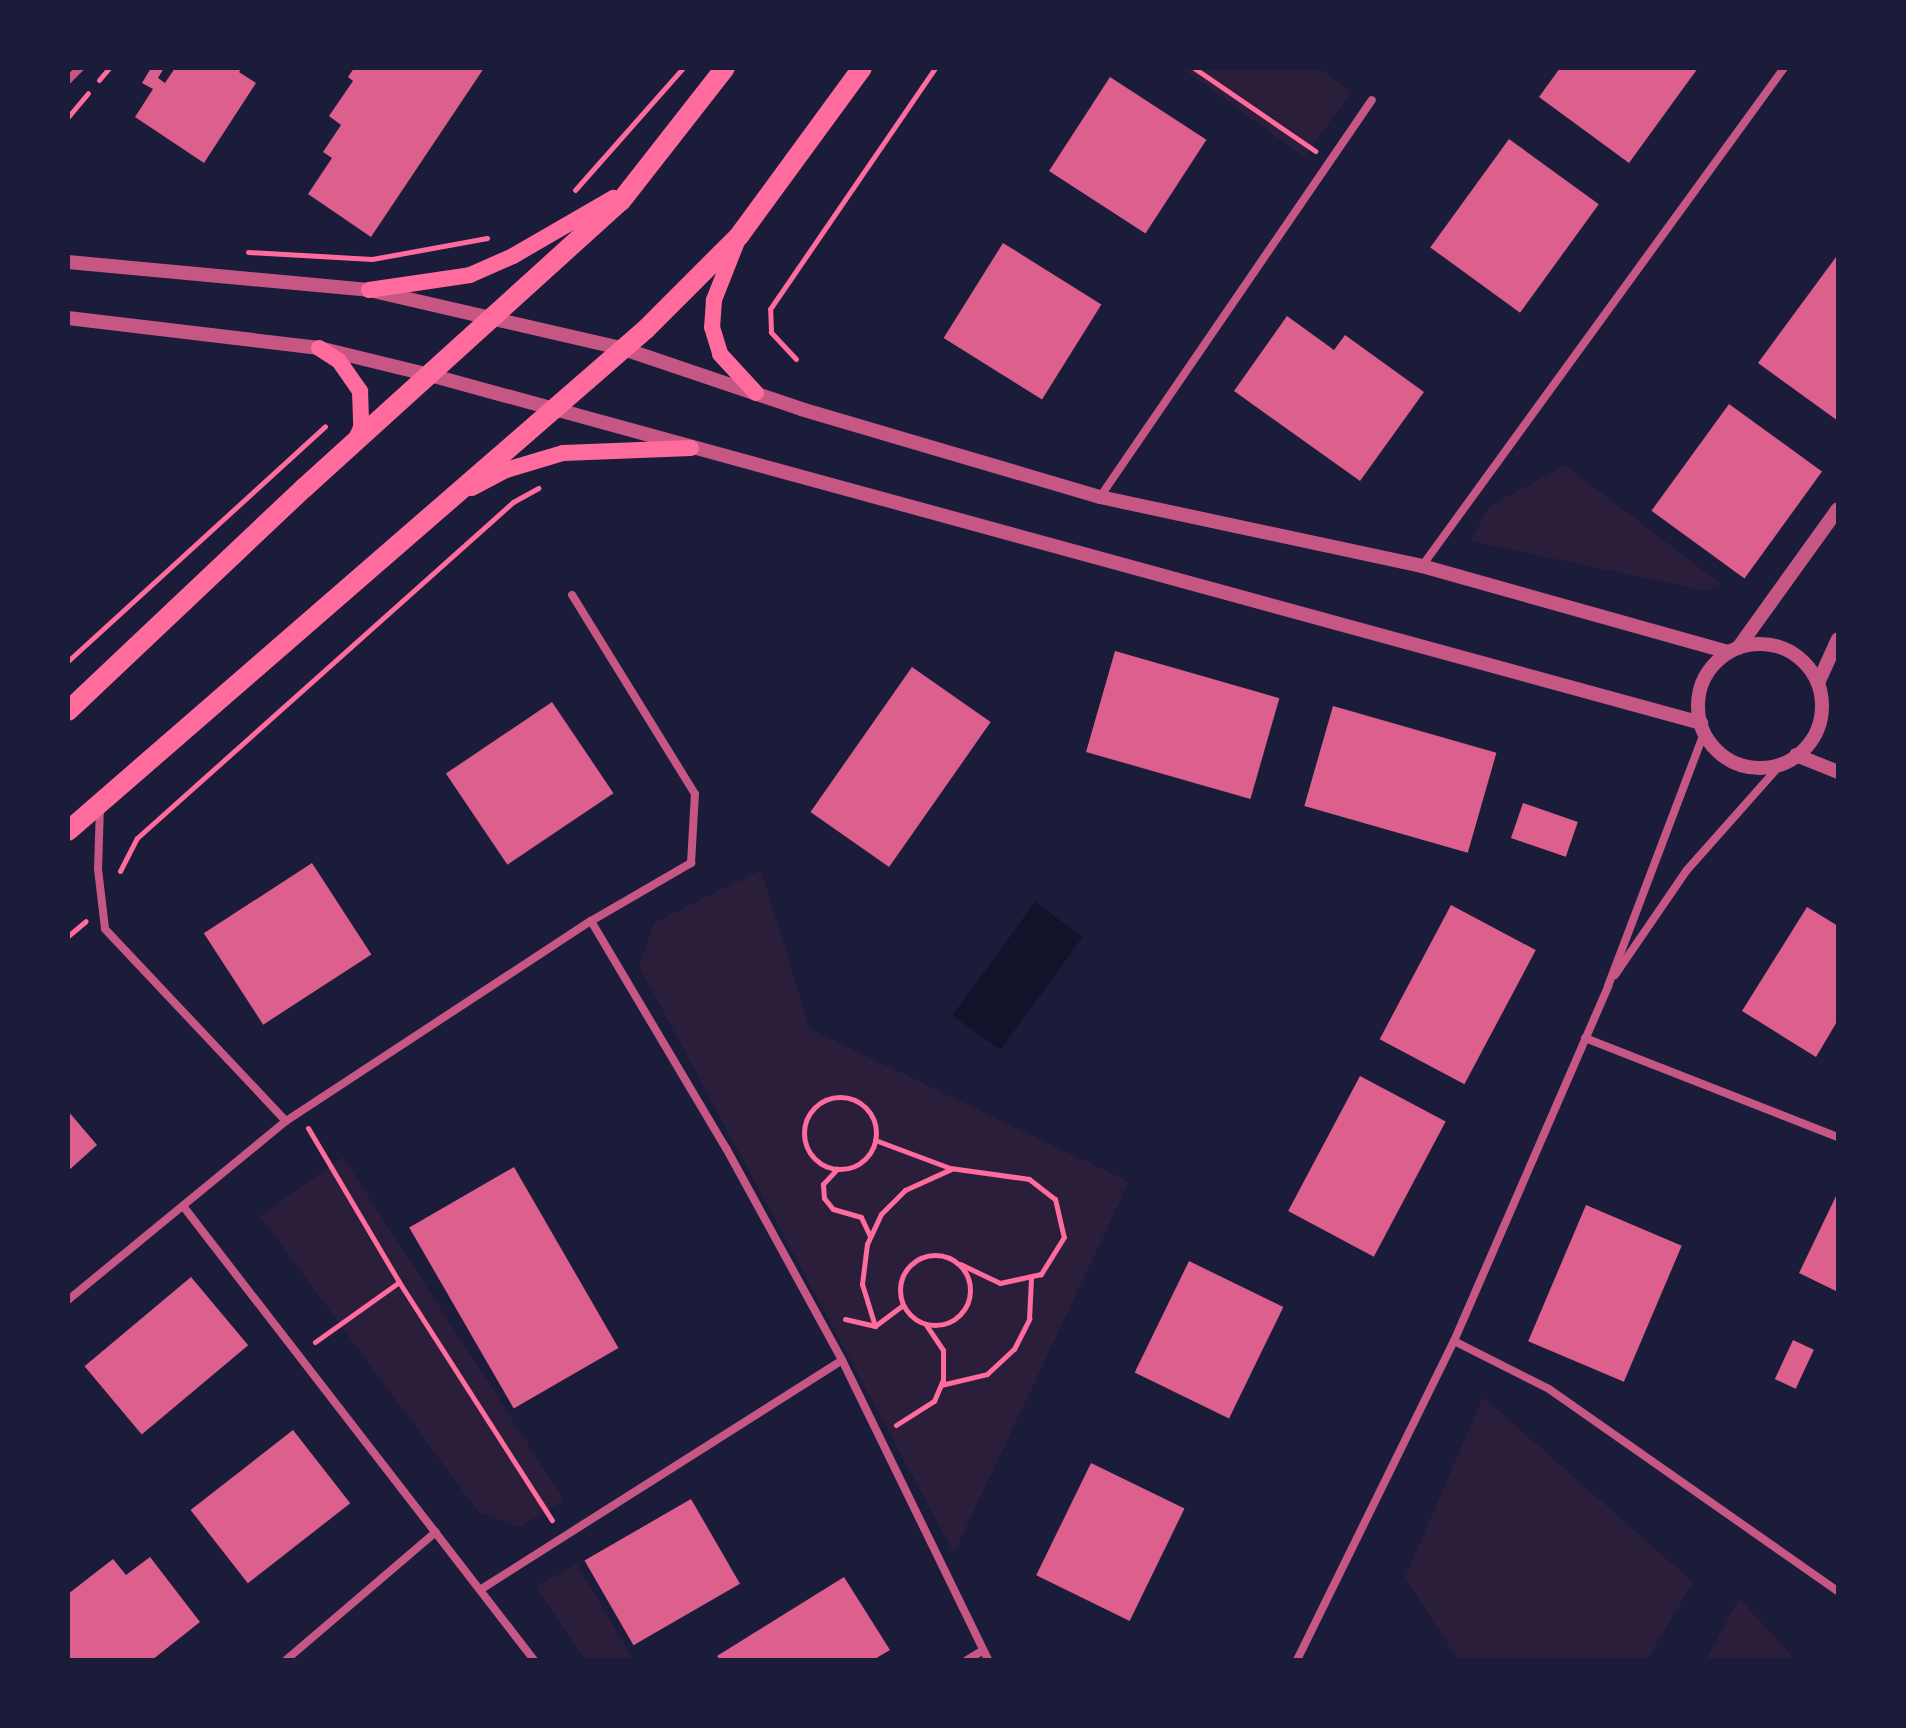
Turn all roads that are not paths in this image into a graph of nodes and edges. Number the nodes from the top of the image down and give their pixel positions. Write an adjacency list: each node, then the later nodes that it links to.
1 (80, 68): 5 (street)
2 (725, 68): 7 (main road)
3 (862, 68): 8 (main road)
4 (1784, 68): 23 (street)
5 (68, 80)
6 (1372, 100): 20 (street)
7 (642, 174): 10 (main road); 12 (main road)
8 (739, 236): 14 (main road); 16 (main road)
9 (68, 262): 10 (street)
10 (369, 290): 12 (street)
11 (68, 318): 13 (street)
12 (491, 320): 14 (street); 15 (main road)
13 (319, 348): 15 (street); 18 (main road)
14 (624, 349): 16 (street); 17 (main road)
15 (430, 375): 17 (street); 18 (main road)
16 (756, 393): 20 (street)
17 (555, 409): 19 (street); 22 (main road)
18 (353, 444): 30 (main road)
19 (691, 448): 22 (main road); 31 (street)
20 (1100, 497): 23 (street)
21 (1838, 509): 26 (street)
22 (438, 512): 35 (main road)
23 (1422, 566): 26 (street)
24 (572, 595): 37 (street)
25 (1838, 639): 27 (street)
26 (1733, 650): 27 (street); 31 (street)
27 (1818, 683): 28 (street)
28 (1822, 701): 29 (street); 32 (street)
29 (1838, 707)
30 (68, 711)
31 (1702, 728): 33 (street); 38 (street)
32 (1796, 755): 33 (street); 34 (street)
33 (1781, 764): 38 (street)
34 (1838, 772)
35 (100, 806): 36 (main road); 40 (street)
36 (68, 831)
37 (591, 921): 40 (street); 45 (street)
38 (1608, 986): 39 (street)
39 (1585, 1038): 41 (street); 44 (street)
40 (286, 1121): 42 (street)
41 (1838, 1137)
42 (183, 1206): 43 (street); 46 (street)
43 (68, 1300)
44 (1454, 1341): 48 (street); 54 (street)
45 (842, 1360): 47 (street); 49 (street)
46 (436, 1532): 47 (street); 50 (street)
47 (483, 1588): 51 (street)
48 (1838, 1591)
49 (982, 1651): 52 (street); 53 (street)
50 (286, 1660)
51 (534, 1660)
52 (967, 1660)
53 (988, 1660)
54 (1297, 1660)

